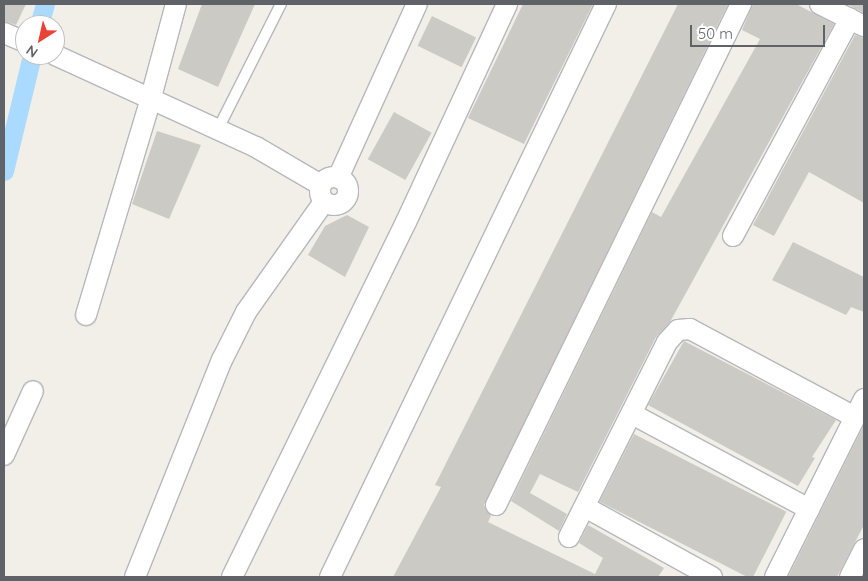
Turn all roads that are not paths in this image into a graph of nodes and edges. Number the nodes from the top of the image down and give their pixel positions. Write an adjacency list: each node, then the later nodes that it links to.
1 (176, 4): 10 (street)
2 (281, 4): 11 (lane)
3 (417, 4): 12 (street)
4 (507, 4): 26 (street)
5 (606, 4): 27 (street)
6 (740, 4): 20 (street)
7 (820, 4): 8 (street)
8 (857, 23): 13 (street)
9 (65, 60): 10 (street)
10 (150, 100): 11 (street); 14 (street)
11 (218, 129): 12 (street)
12 (328, 188): 25 (street)
13 (733, 236)
14 (86, 315)
15 (33, 391): 19 (street)
16 (864, 399): 18 (street)
17 (632, 414): 18 (street); 21 (street); 22 (street)
18 (855, 417): 22 (street)
19 (4, 455)
20 (496, 506)
21 (585, 508): 23 (street); 28 (street)
22 (809, 509): 29 (street)
23 (569, 537)
24 (864, 548): 30 (street)
25 (135, 577)
26 (232, 577)
27 (330, 577)
28 (712, 577)
29 (775, 577)
30 (850, 577)

